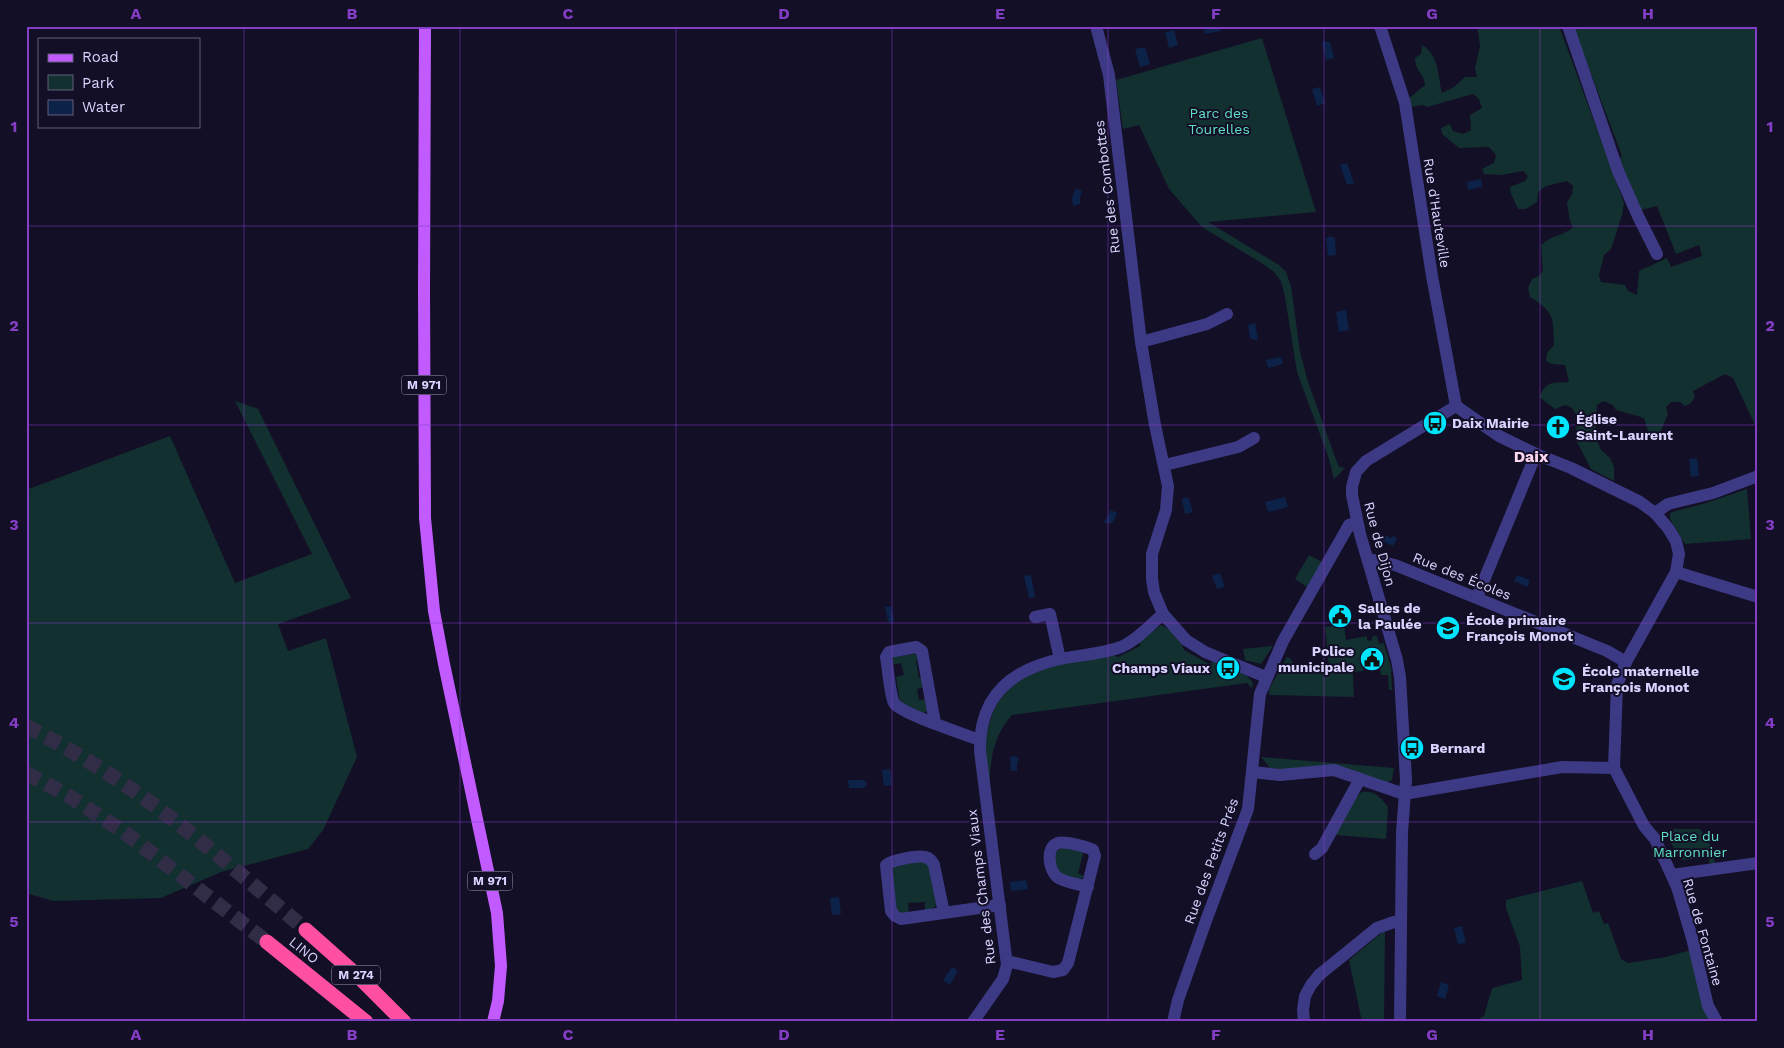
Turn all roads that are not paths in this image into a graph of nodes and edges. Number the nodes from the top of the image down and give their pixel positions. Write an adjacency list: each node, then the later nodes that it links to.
1 (425, 26): 42 (main road, M 971)
2 (1380, 26): 8 (street, Rue d'Hauteville)
3 (1568, 26): 5 (street)
4 (1096, 28): 7 (street, Rue des Combottes)
5 (1657, 254)
6 (1227, 314): 7 (street)
7 (1141, 342): 11 (street, Rue des Combottes)
8 (1456, 406): 10 (street, Rue de Fontaine); 14 (street, Rue de Dijon)
9 (1254, 438): 11 (street)
10 (1536, 454): 13 (street, Rue de Fontaine); 17 (street)
11 (1165, 465): 19 (street, Rue des Combottes)
12 (1758, 476): 13 (street)
13 (1655, 513): 16 (street, Rue de Fontaine)
14 (1359, 528): 15 (street, Rue de Dijon); 23 (street, Rue des Petits Prés)
15 (1369, 562): 17 (street, Rue des Écoles); 29 (street, Rue de Dijon)
16 (1676, 572): 18 (street); 22 (street, Rue de Fontaine)
17 (1477, 597): 22 (street, Rue des Écoles)
18 (1758, 597)
19 (1163, 614): 21 (street, Rue des Champs Viaux); 23 (street, Rue des Combottes)
20 (1035, 617): 21 (street)
21 (1060, 659): 25 (street, Rue des Champs Viaux)
22 (1626, 662): 26 (street, Rue de Fontaine)
23 (1266, 677): 27 (street, Rue des Petits Prés)
24 (935, 723): 24 (street); 25 (street)
25 (980, 740): 34 (street, Rue des Champs Viaux)
26 (1614, 768): 29 (street); 32 (street, Rue de Fontaine)
27 (1252, 772): 28 (street); 44 (street, Rue des Petits Prés)
28 (1360, 779): 29 (street); 30 (street)
29 (1404, 794): 36 (street, Rue de Dijon)
30 (1315, 854)
31 (1758, 863): 32 (street)
32 (1672, 875): 47 (street, Rue de Fontaine)
33 (1088, 887): 39 (street)
34 (1000, 905): 35 (street); 39 (street, Rue des Champs Viaux)
35 (944, 913): 35 (street)
36 (1401, 921): 45 (street); 46 (street, Rue de Dijon)
37 (306, 930): 41 (highway, LINO / M 274)
38 (267, 942): 40 (highway, LINO / M 274)
39 (1007, 961): 43 (street, Rue des Champs Viaux)
40 (366, 1022)
41 (404, 1022)
42 (493, 1022)
43 (973, 1022)
44 (1173, 1022)
45 (1304, 1022)
46 (1400, 1022)
47 (1717, 1022)

